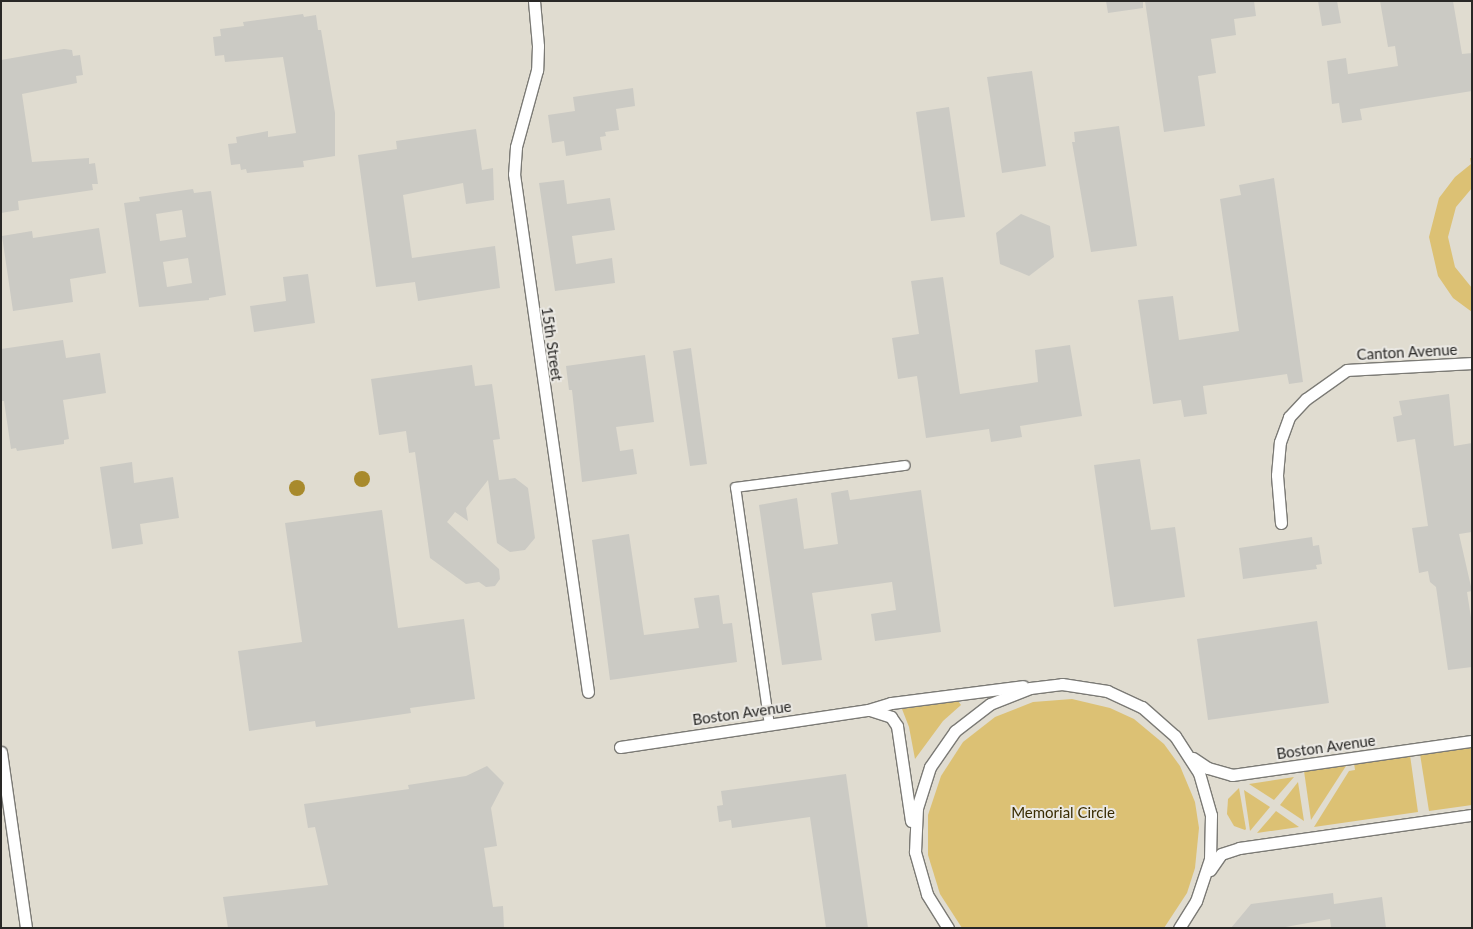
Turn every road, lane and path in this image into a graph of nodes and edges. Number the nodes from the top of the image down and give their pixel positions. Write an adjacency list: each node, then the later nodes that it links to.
1 (534, 1): 6 (street, 15th Street)
2 (1472, 363): 4 (street, Canton Avenue)
3 (905, 465): 8 (street)
4 (1281, 523)
5 (1044, 686): 7 (street, Boston Avenue); 12 (street); 15 (street)
6 (588, 692)
7 (868, 710): 8 (street, Boston Avenue); 15 (street)
8 (769, 724): 10 (street, Boston Avenue)
9 (1472, 741): 12 (street, Boston Avenue)
10 (620, 747)
11 (1, 752): 14 (street)
12 (1189, 755): 16 (street)
13 (1472, 815): 16 (street)
14 (7, 836): 17 (street)
15 (915, 837): 18 (street)
16 (1207, 873): 19 (street)
17 (26, 928)
18 (948, 928)
19 (1179, 928)

